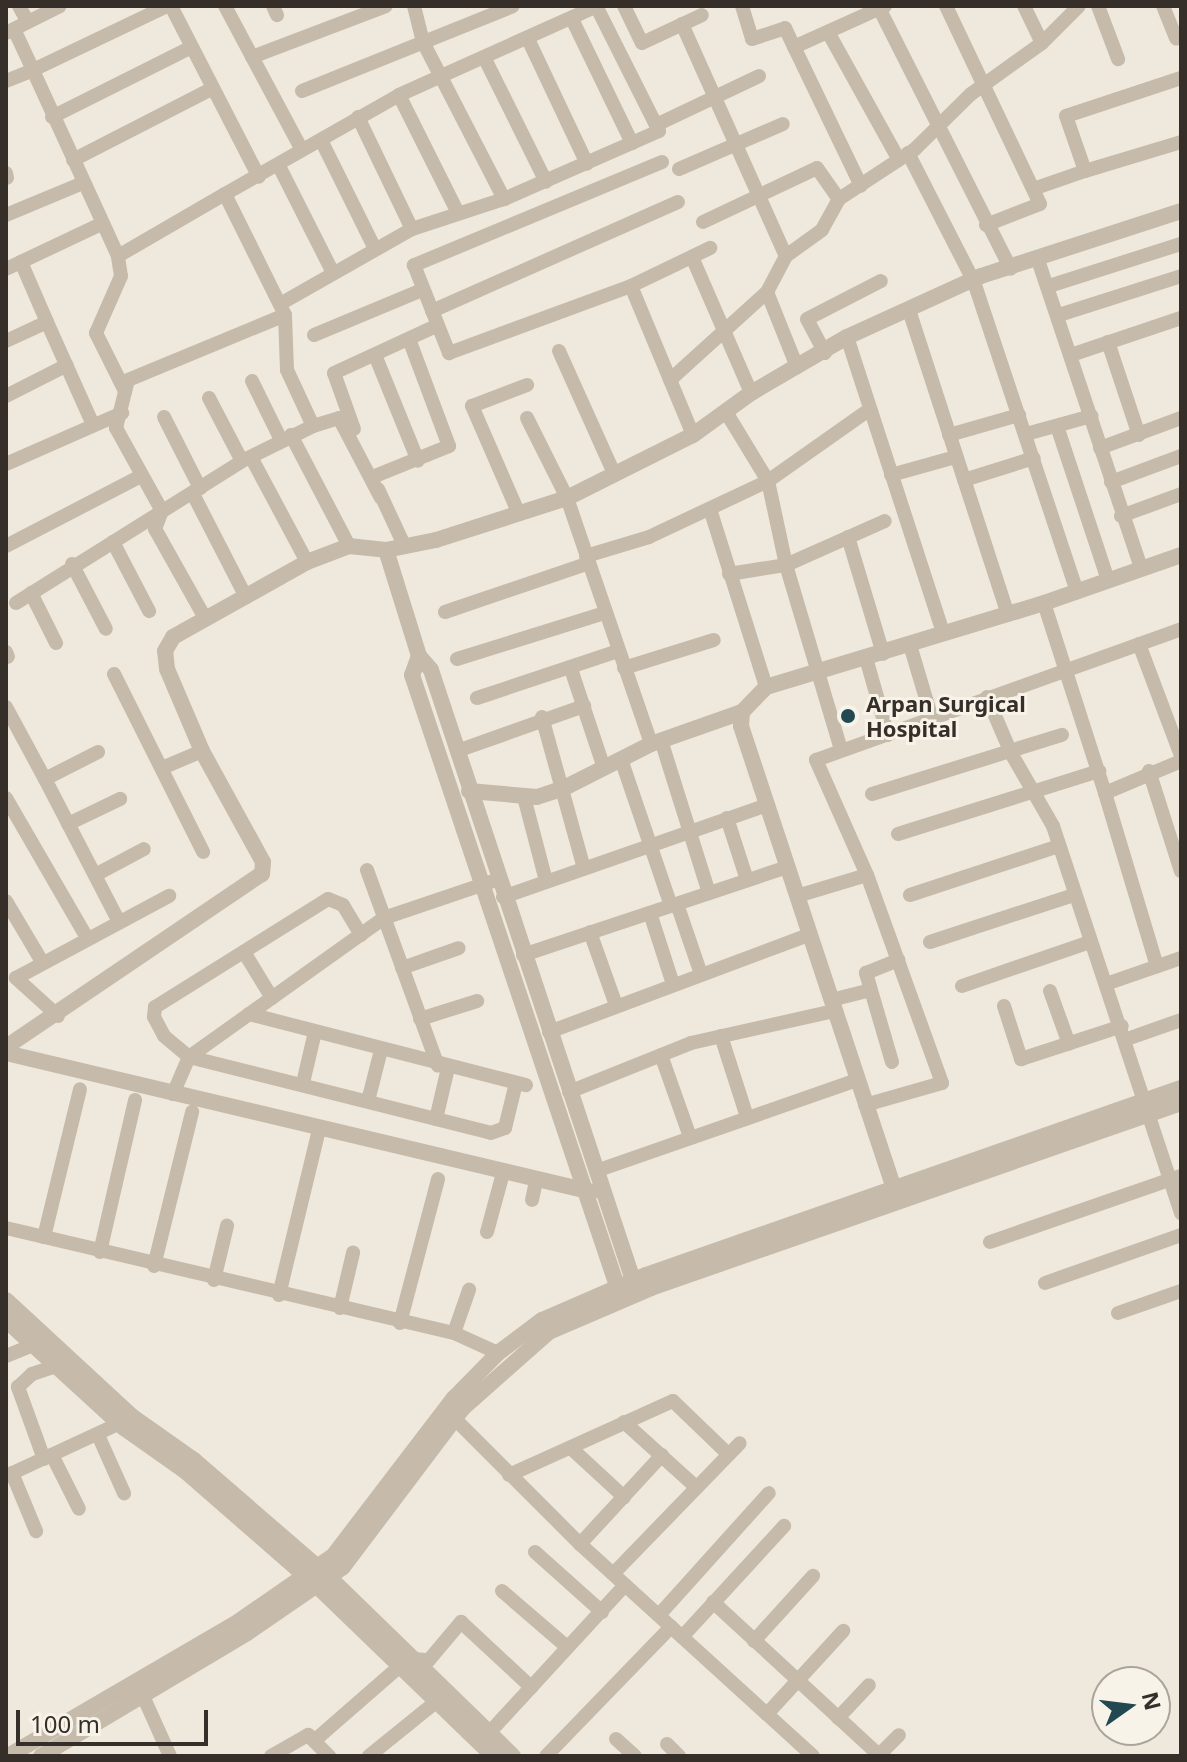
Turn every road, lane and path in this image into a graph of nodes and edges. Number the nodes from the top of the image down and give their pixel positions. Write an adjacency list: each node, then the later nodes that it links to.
1 (19, 6): 20 (street)
2 (60, 6): 20 (street)
3 (169, 6): 27 (street); 31 (street)
4 (225, 6): 28 (street)
5 (386, 6): 28 (street)
6 (414, 6): 24 (street)
7 (513, 6): 24 (street)
8 (597, 6): 18 (street); 44 (street)
9 (624, 6): 19 (street)
10 (740, 6): 26 (street)
11 (946, 6): 36 (street)
12 (1024, 6): 25 (street)
13 (1079, 6): 25 (street)
14 (1098, 6): 30 (street)
15 (1163, 6): 22 (street)
16 (882, 7): 21 (street); 45 (street)
17 (702, 15): 19 (street)
18 (572, 19): 23 (street); 48 (street)
19 (682, 24): 40 (street)
20 (16, 28): 31 (street)
21 (828, 32): 26 (street); 51 (street)
22 (1176, 38)
23 (528, 39): 29 (street); 54 (street)
24 (423, 42): 32 (street); 38 (street)
25 (1042, 43): 36 (street)
26 (794, 47): 61 (street)
27 (190, 48): 37 (street); 41 (street)
28 (252, 57): 50 (street)
29 (485, 59): 32 (street); 59 (street)
30 (1118, 59)
31 (33, 70): 35 (street); 41 (street)
32 (443, 76): 39 (street); 65 (street)
33 (759, 76): 40 (street)
34 (1181, 78): 57 (street)
35 (6, 81)
36 (983, 85): 45 (street); 62 (street)
37 (211, 89): 52 (street); 58 (street)
38 (302, 91)
39 (399, 95): 42 (street); 69 (street)
40 (717, 96): 44 (street); 49 (street)
41 (52, 117): 52 (street)
42 (358, 117): 46 (street); 74 (street)
43 (783, 124): 49 (street)
44 (656, 125): 48 (street)
45 (936, 125): 51 (street); 73 (street)
46 (321, 140): 50 (street); 76 (street)
47 (1181, 142): 57 (street)
48 (632, 143): 54 (street)
49 (735, 145): 56 (street); 64 (street)
50 (302, 150): 55 (street)
51 (904, 156): 61 (street); 88 (street)
52 (73, 160): 60 (street)
53 (662, 162): 91 (street)
54 (587, 164): 59 (street)
55 (279, 166): 58 (street); 85 (street)
56 (679, 169)
57 (1085, 171): 62 (street)
58 (259, 177): 63 (street)
59 (546, 182): 65 (street)
60 (83, 183): 70 (street); 72 (street)
61 (861, 186): 66 (street)
62 (1033, 189): 73 (street)
63 (225, 194): 78 (street); 93 (street)
64 (758, 195): 66 (street); 71 (street); 79 (street)
65 (504, 199): 69 (street)
66 (839, 199): 79 (street)
67 (678, 202): 95 (street)
68 (1181, 211): 81 (street)
69 (458, 213): 74 (street)
70 (6, 215)
71 (703, 222)
72 (101, 224): 78 (street); 82 (street)
73 (986, 225): 84 (street)
74 (412, 229): 76 (street)
75 (1181, 244): 90 (street)
76 (374, 247): 85 (street)
77 (710, 248): 80 (street)
78 (118, 256): 115 (street)
79 (786, 256): 92 (street)
80 (692, 257): 89 (street); 100 (street)
81 (1038, 260): 84 (street); 90 (street)
82 (21, 262): 83 (street); 98 (street)
83 (6, 269)
84 (1011, 269): 88 (street)
85 (333, 273): 93 (street)
86 (1181, 276): 96 (street)
87 (881, 281): 107 (street)
88 (974, 282): 94 (street); 122 (street)
89 (631, 286): 99 (street); 112 (street)
90 (1049, 286): 96 (street)
91 (422, 290): 95 (street); 101 (street)
92 (767, 292): 100 (street); 111 (street)
93 (282, 309): 115 (street); 129 (street)
94 (909, 310): 102 (street); 133 (street)
95 (432, 311): 99 (street)
96 (1059, 315): 109 (street)
97 (1181, 318): 105 (street)
98 (47, 322): 104 (street); 110 (street)
99 (436, 326): 103 (street)
100 (724, 331): 112 (street); 116 (street)
101 (314, 335)
102 (847, 337): 107 (street); 119 (street)
103 (409, 339): 108 (street); 141 (street)
104 (6, 341)
105 (1108, 342): 109 (street); 134 (street)
106 (559, 351): 143 (street)
107 (825, 353): 111 (street)
108 (375, 355): 125 (street); 141 (street)
109 (1071, 355): 123 (street)
110 (67, 365): 117 (street); 128 (street)
111 (797, 367): 116 (street)
112 (670, 380): 132 (street)
113 (252, 381): 135 (street)
114 (527, 385): 156 (street)
115 (125, 391): 121 (street)
116 (751, 393): 120 (street)
117 (6, 396)
118 (209, 398): 140 (street)
119 (870, 409): 144 (street); 148 (street)
120 (726, 412): 132 (street); 148 (street)
121 (122, 413): 128 (street); 145 (street)
122 (1019, 415): 131 (street); 133 (street)
123 (1092, 416): 130 (street); 136 (street)
124 (164, 417): 150 (street)
125 (343, 417): 129 (street); 146 (street); 152 (street)
126 (527, 418): 153 (street)
127 (1181, 418): 134 (street)
128 (93, 425): 142 (street)
129 (313, 426): 135 (street)
130 (1057, 426): 131 (street); 172 (street)
131 (1026, 434): 139 (street)
132 (693, 435): 143 (street)
133 (949, 435): 138 (street)
134 (1139, 435): 136 (street)
135 (286, 438): 140 (street); 163 (street)
136 (1100, 448): 149 (street)
137 (1181, 456): 149 (street)
138 (956, 457): 144 (street); 147 (street)
139 (1034, 458): 147 (street); 173 (street)
140 (247, 459): 150 (street); 167 (street)
141 (418, 461): 146 (street)
142 (6, 464)
143 (613, 471): 153 (street)
144 (891, 475): 185 (street)
145 (141, 476): 155 (street); 162 (street)
146 (375, 476): 152 (street)
147 (964, 480): 181 (street)
148 (768, 481): 154 (street); 169 (street)
149 (1111, 482): 157 (street)
150 (196, 491): 155 (street); 175 (street)
151 (1181, 494): 157 (street)
152 (381, 498): 161 (street)
153 (567, 498): 156 (street); 166 (street)
154 (710, 509): 166 (street); 171 (street)
155 (162, 511): 160 (street); 182 (street)
156 (519, 514): 161 (street)
157 (1121, 516): 170 (street)
158 (885, 521): 159 (street)
159 (848, 537): 169 (street); 191 (street)
160 (113, 542): 168 (street); 178 (street)
161 (404, 545): 164 (street)
162 (6, 546)
163 (349, 546): 164 (street); 167 (street)
164 (386, 550): 192 (street)
165 (1181, 555): 170 (street)
166 (588, 560): 179 (street); 180 (street)
167 (307, 562): 175 (street)
168 (72, 564): 174 (street); 183 (street)
169 (786, 565): 171 (street); 197 (street)
170 (1141, 567): 172 (street)
171 (729, 574): 200 (street)
172 (1108, 580): 173 (street)
173 (1077, 592): 177 (street)
174 (31, 593): 176 (street); 187 (street)
175 (246, 597): 182 (street)
176 (16, 603)
177 (1044, 603): 181 (street); 198 (street)
178 (149, 611)
179 (445, 612)
180 (605, 613): 190 (street); 194 (street)
181 (1008, 614): 185 (street)
182 (205, 618): 212 (street)
183 (106, 629)
184 (1181, 629): 188 (street)
185 (943, 633): 189 (street)
186 (714, 640): 195 (street)
187 (56, 643)
188 (1139, 644): 198 (street); 217 (street)
189 (910, 645): 191 (street); 207 (street)
190 (618, 651): 195 (street); 196 (street)
191 (883, 654): 193 (street)
192 (419, 656): 213 (street); 248 (street)
193 (866, 658): 197 (street); 208 (street)
194 (457, 659)
195 (624, 668): 210 (street)
196 (571, 669): 202 (street); 203 (street)
197 (817, 670): 200 (street); 211 (street)
198 (1066, 670): 201 (street); 220 (street)
199 (114, 674): 218 (street)
200 (766, 687): 205 (street)
201 (987, 697): 207 (street); 215 (street)
202 (477, 698)
203 (584, 706): 206 (street); 219 (street)
204 (6, 707): 222 (street)
205 (742, 712): 210 (street); 231 (street)
206 (542, 717): 213 (street); 223 (street)
207 (932, 719): 208 (street)
208 (888, 735): 211 (street)
209 (1062, 735): 215 (street)
210 (656, 742): 216 (street); 234 (street)
211 (841, 749): 245 (street)
212 (202, 751): 218 (street); 286 (street)
213 (457, 751): 224 (street)
214 (98, 752): 222 (street)
215 (1011, 753): 225 (street); 227 (street)
216 (621, 759): 219 (street); 236 (street)
217 (1181, 759): 221 (street)
218 (162, 768): 239 (street)
219 (604, 768): 223 (street)
220 (1099, 771): 225 (street); 226 (street)
221 (1149, 771): 226 (street); 243 (street)
222 (45, 779): 233 (street)
223 (562, 789): 228 (street); 241 (street)
224 (469, 791): 228 (street); 248 (street)
225 (1032, 793): 235 (street); 237 (street)
226 (1105, 793): 272 (street)
227 (872, 794)
228 (524, 797): 247 (street)
229 (6, 798): 263 (street)
230 (120, 799): 233 (street)
231 (767, 805): 232 (street); 240 (street)
232 (727, 818): 234 (street); 246 (street)
233 (68, 824): 244 (street)
234 (690, 831): 236 (street); 249 (street)
235 (898, 834)
236 (650, 845): 241 (street); 256 (street)
237 (1059, 846): 250 (street); 251 (street)
238 (144, 849): 244 (street)
239 (203, 852)
240 (788, 867): 246 (street); 253 (street)
241 (584, 868): 247 (street)
242 (367, 870): 258 (street)
243 (1181, 871)
244 (97, 874): 259 (street)
245 (867, 875): 253 (street); 271 (street)
246 (747, 880): 249 (street)
247 (546, 881): 254 (street)
248 (490, 882): 254 (street); 258 (street); 321 (street)
249 (709, 893): 256 (street)
250 (910, 895)
251 (1074, 895): 264 (street); 265 (street)
252 (169, 896): 259 (street)
253 (797, 896): 262 (street)
254 (503, 897): 268 (street)
255 (6, 901): 270 (street)
256 (674, 905): 257 (street); 274 (street)
257 (650, 913): 260 (street); 275 (street)
258 (384, 918): 261 (street); 273 (street)
259 (119, 922): 263 (street)
260 (590, 932): 268 (street); 282 (street)
261 (361, 935): 267 (street); 280 (street)
262 (809, 935): 274 (street); 283 (street)
263 (86, 936): 270 (street)
264 (930, 942)
265 (1090, 942): 276 (street); 277 (street)
266 (459, 948): 273 (street)
267 (244, 952): 280 (street); 297 (street)
268 (523, 955): 290 (street)
269 (1181, 958): 272 (street)
270 (41, 960): 286 (street)
271 (898, 960): 278 (street); 309 (street)
272 (1157, 966): 276 (street)
273 (402, 968): 287 (street)
274 (701, 974): 275 (street)
275 (673, 984): 282 (street)
276 (1106, 984): 291 (street)
277 (962, 986)
278 (868, 991): 283 (street); 298 (street)
279 (1050, 991): 293 (street)
280 (272, 998): 285 (street)
281 (477, 1001): 287 (street)
282 (616, 1005): 290 (street)
283 (832, 1006): 292 (street); 300 (street)
284 (1004, 1006): 293 (street)
285 (249, 1014): 289 (street); 297 (street)
286 (58, 1016): 294 (street)
287 (420, 1019): 299 (street)
288 (1181, 1020): 291 (street)
289 (315, 1032): 295 (street); 301 (street)
290 (549, 1032): 304 (street)
291 (1124, 1032): 293 (street); 310 (street)
292 (721, 1036): 296 (street); 312 (street)
293 (1069, 1044)
294 (6, 1050): 305 (street)
295 (381, 1050): 299 (street); 307 (street)
296 (661, 1055): 304 (street); 315 (street)
297 (189, 1057): 301 (street); 305 (street)
298 (892, 1062)
299 (443, 1067): 313 (street); 313 (street)
300 (857, 1080): 309 (street); 312 (street)
301 (303, 1083): 307 (street)
302 (1181, 1088): 310 (street)
303 (80, 1089): 330 (street)
304 (569, 1092): 316 (street)
305 (173, 1094): 314 (street)
306 (135, 1100): 332 (street)
307 (368, 1101): 313 (street)
308 (1181, 1103): 310 (street)
309 (865, 1105): 323 (street)
310 (1148, 1108): 318 (street); 323 (street)
311 (192, 1112): 334 (street)
312 (747, 1117): 315 (street)
313 (436, 1119)
314 (319, 1130): 317 (street); 340 (street)
315 (690, 1137): 316 (street)
316 (596, 1171): 322 (street)
317 (503, 1173): 320 (street); 328 (street)
318 (1176, 1178): 325 (street); 331 (street)
319 (438, 1179): 345 (street)
320 (536, 1181): 321 (street); 324 (street)
321 (585, 1192): 322 (street); 338 (street)
322 (603, 1193): 338 (street)
323 (896, 1198): 338 (street)
324 (532, 1200)
325 (1181, 1213)
326 (227, 1226): 335 (street)
327 (6, 1228): 330 (street)
328 (487, 1232)
329 (1181, 1235): 336 (street)
330 (44, 1237): 332 (street)
331 (990, 1242)
332 (100, 1252): 334 (street)
333 (353, 1253): 342 (street)
334 (154, 1266): 335 (street)
335 (214, 1280): 340 (street)
336 (1045, 1283)
337 (469, 1290): 346 (street)
338 (627, 1291): 348 (street); 351 (street)
339 (1181, 1291): 343 (street)
340 (279, 1295): 342 (street)
341 (6, 1300): 347 (street)
342 (340, 1308): 345 (street)
343 (1118, 1313)
344 (6, 1320): 347 (street)
345 (400, 1323): 346 (street)
346 (454, 1333): 348 (street)
347 (40, 1342): 349 (street); 350 (street); 352 (street)
348 (498, 1353): 351 (street)
349 (6, 1356)
350 (57, 1366): 352 (street); 359 (street)
351 (450, 1414): 361 (street); 372 (street)
352 (126, 1420): 354 (street); 372 (street)
353 (624, 1422): 356 (street); 357 (street); 358 (street)
354 (98, 1435): 359 (street); 363 (street)
355 (740, 1443): 357 (street)
356 (572, 1449): 361 (street); 365 (street)
357 (728, 1454): 362 (street)
358 (662, 1455): 362 (street); 365 (street)
359 (48, 1457): 360 (street); 366 (street)
360 (9, 1475): 368 (street)
361 (509, 1475): 369 (street)
362 (696, 1487): 371 (street)
363 (124, 1493)
364 (769, 1493): 378 (street)
365 (624, 1497): 369 (street)
366 (79, 1509)
367 (784, 1526): 376 (street)
368 (36, 1531)
369 (580, 1544): 371 (street)
370 (535, 1552): 377 (street)
371 (613, 1574): 374 (street)
372 (316, 1576): 383 (street); 387 (street)
373 (813, 1576): 381 (street)
374 (625, 1585): 377 (street); 378 (street)
375 (502, 1591): 382 (street)
376 (713, 1602): 380 (street); 381 (street)
377 (602, 1612): 382 (street)
378 (659, 1615): 380 (street)
379 (843, 1631): 384 (street)
380 (677, 1632): 389 (street); 403 (street)
381 (754, 1641): 384 (street)
382 (567, 1647): 386 (street)
383 (405, 1663): 386 (street); 388 (street); 394 (street)
384 (796, 1679): 389 (street); 390 (street)
385 (869, 1685): 390 (street)
386 (531, 1687): 391 (street)
387 (140, 1689): 396 (street); 398 (street); 399 (street)
388 (440, 1699): 391 (street); 397 (street); 402 (street)
389 (767, 1714): 406 (street)
390 (838, 1718): 407 (street)
391 (489, 1733): 397 (street)
392 (899, 1735): 407 (street)
393 (616, 1739): 404 (street)
394 (314, 1741): 400 (street); 401 (street)
395 (667, 1744): 405 (street)
396 (9, 1754)
397 (502, 1754)
398 (41, 1756)
399 (170, 1756)
400 (271, 1756)
401 (329, 1756)
402 (369, 1756)
403 (546, 1756)
404 (635, 1756)
405 (679, 1756)
406 (813, 1756)
407 (879, 1756)

